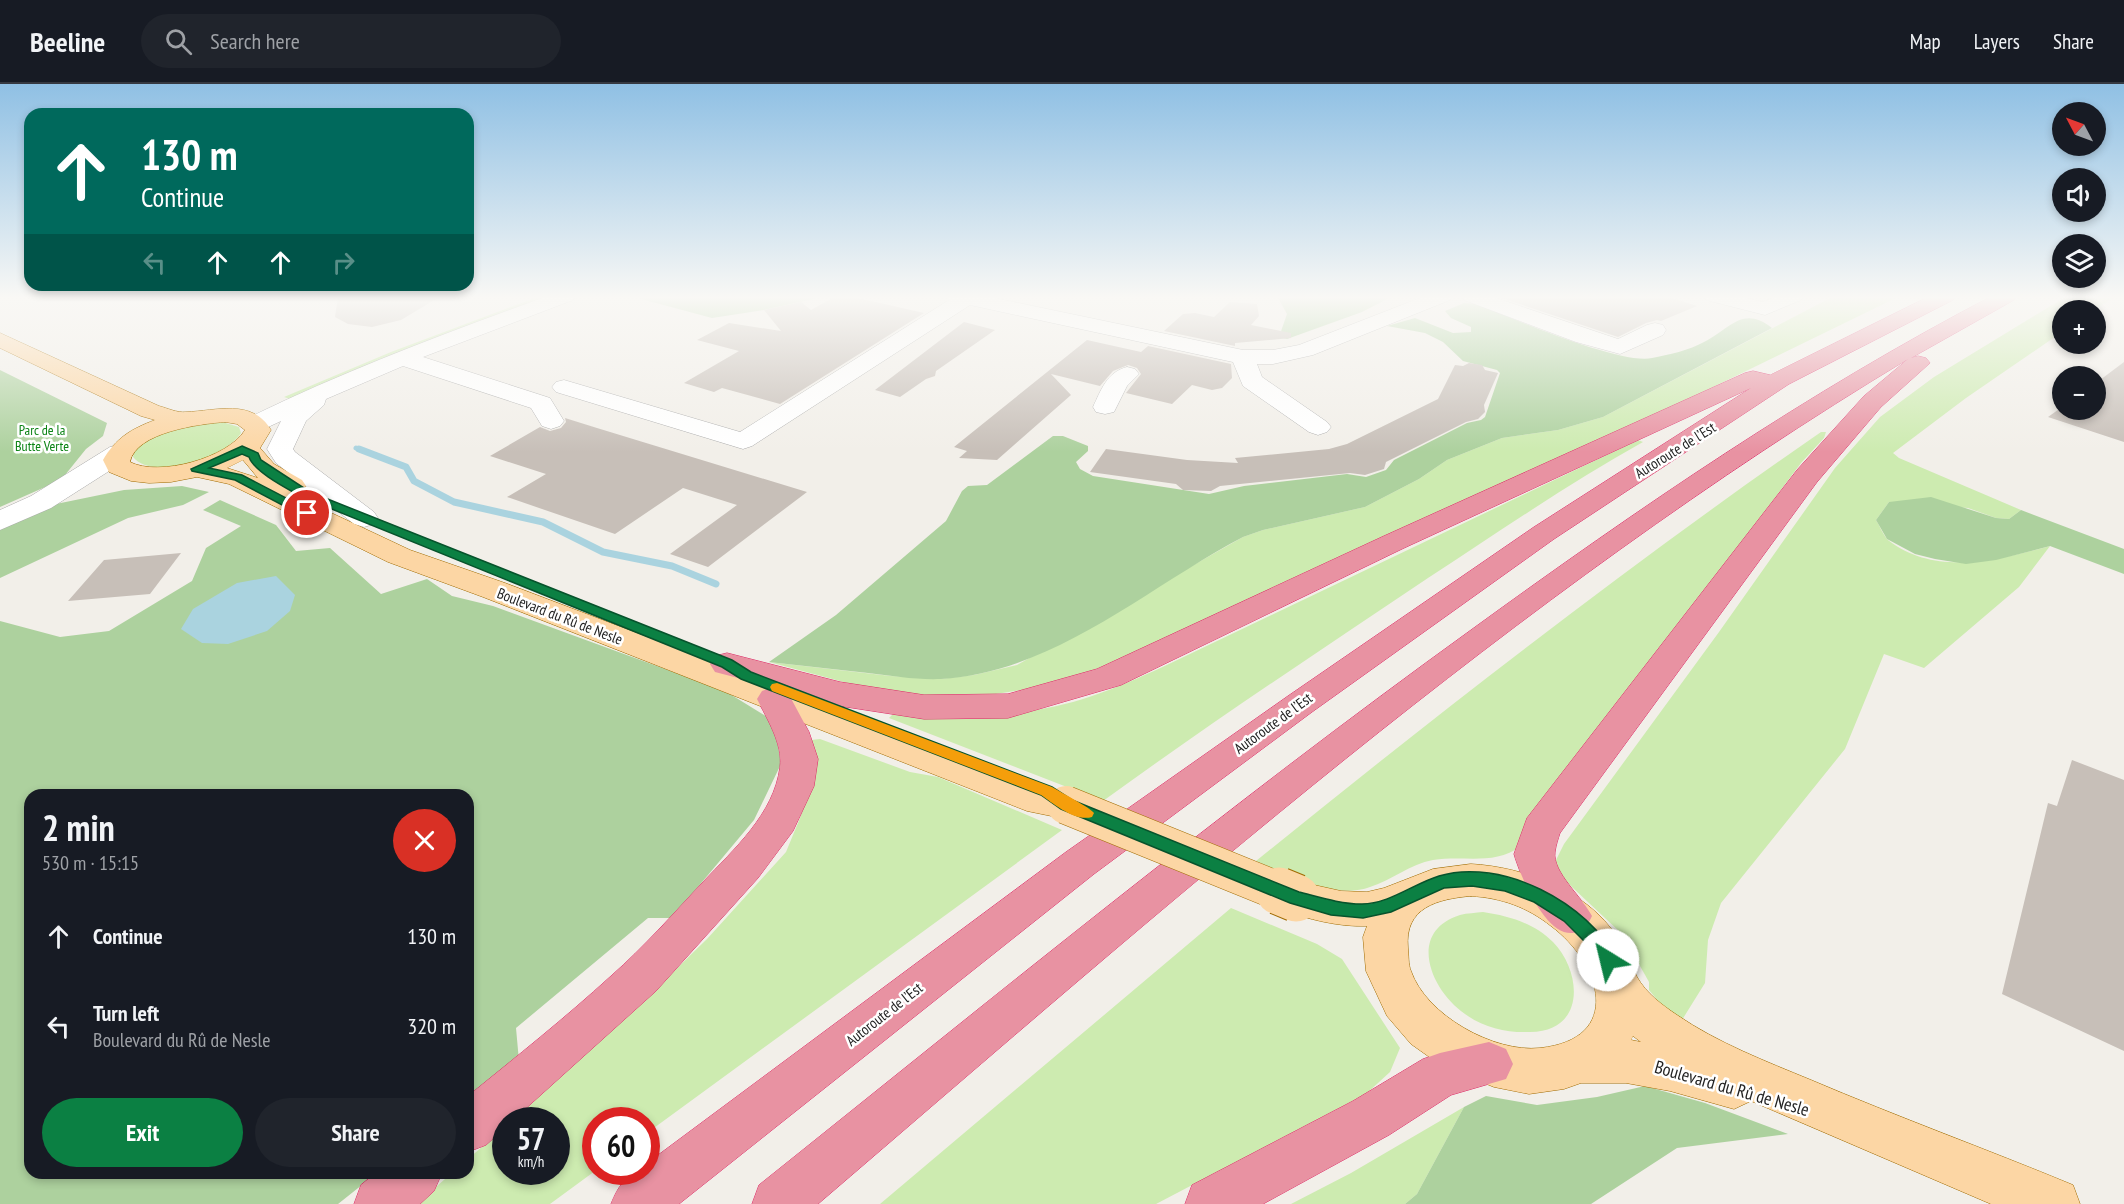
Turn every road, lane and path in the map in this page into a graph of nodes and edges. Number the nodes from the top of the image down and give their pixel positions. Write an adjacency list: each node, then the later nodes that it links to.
1 (17, 348): 18 (main road)
2 (391, 348): 17 (street)
3 (429, 348): 12 (street)
4 (884, 348): 15 (street)
5 (1202, 348): 11 (street)
6 (1309, 348): 11 (street)
7 (1843, 348): 14 (highway, Autoroute de l’Est)
8 (1911, 348): 44 (highway)
9 (1930, 348): 34 (highway)
10 (0, 355): 21 (main road)
11 (1243, 357): 20 (street)
12 (391, 363): 19 (street); 22 (street); 27 (street)
13 (1127, 374): 16 (street)
14 (1781, 380): 29 (highway); 43 (highway, Autoroute de l’Est)
15 (564, 387)
16 (1105, 407)
17 (225, 415): 18 (main road); 22 (main road)
18 (182, 420): 21 (main road)
19 (551, 421)
20 (1318, 427)
21 (141, 435): 23 (main road)
22 (248, 437): 24 (main road, Boulevard du Rû de Nesle); 27 (main road)
23 (119, 453): 25 (main road); 26 (street)
24 (196, 469): 25 (main road, Boulevard du Rû de Nesle); 30 (main road, Boulevard du Rû de Nesle)
25 (140, 475): 26 (street)
26 (41, 502): 28 (street)
27 (364, 518): 29 (main road)
28 (0, 521)
29 (727, 664): 31 (main road)
30 (774, 699): 31 (main road, Boulevard du Rû de Nesle); 39 (highway)
31 (1066, 805): 33 (main road, Boulevard du Rû de Nesle, bridge)
32 (1415, 892): 33 (main road, Boulevard du Rû de Nesle); 34 (main road, Boulevard du Rû de Nesle); 35 (main road, Boulevard du Rû de Nesle)
33 (1296, 898): 35 (main road, Boulevard du Rû de Nesle)
34 (1570, 916): 36 (main road, Boulevard du Rû de Nesle)
35 (1385, 965): 38 (main road, Boulevard du Rû de Nesle)
36 (1617, 984): 37 (main road, Boulevard du Rû de Nesle); 40 (main road, Boulevard du Rû de Nesle)
37 (1582, 1061): 38 (main road, Boulevard du Rû de Nesle); 40 (main road, Boulevard du Rû de Nesle)
38 (1489, 1064): 45 (highway)
39 (474, 1123)
40 (1879, 1132): 46 (main road, Boulevard du Rû de Nesle)
41 (409, 1179): 42 (highway)
42 (380, 1204)
43 (637, 1204)
44 (778, 1204)
45 (1211, 1204)
46 (2054, 1204)

